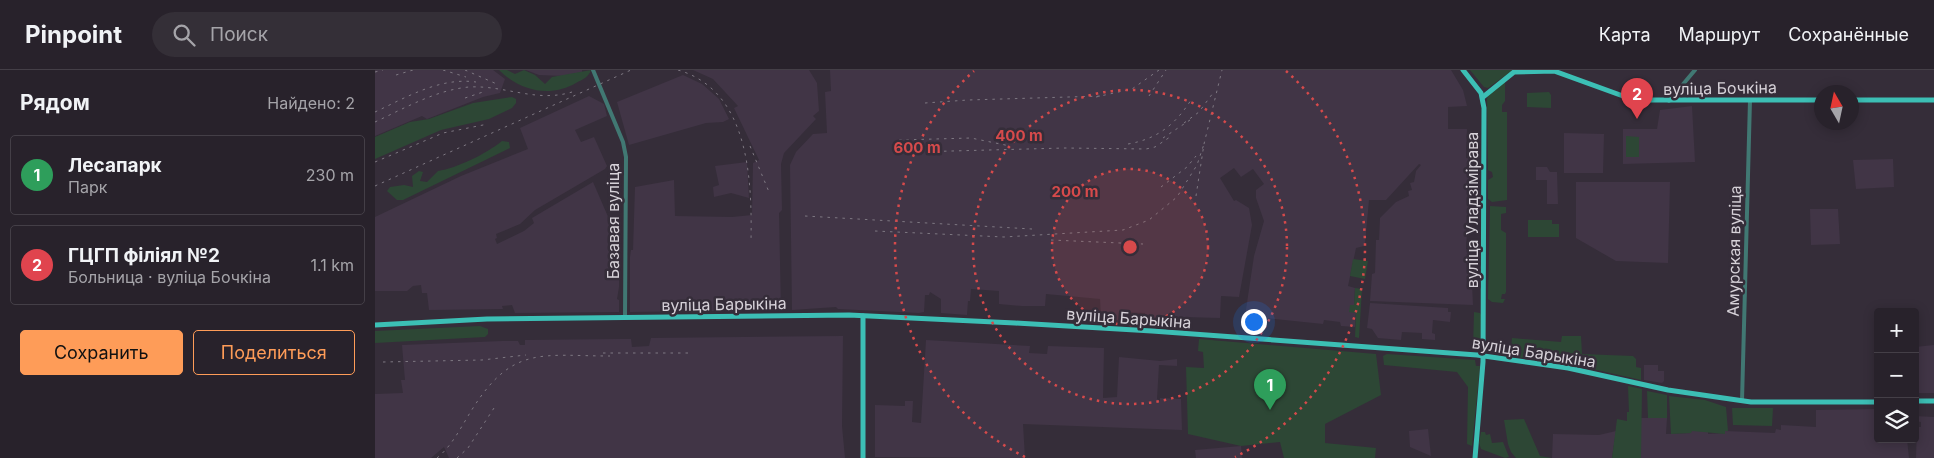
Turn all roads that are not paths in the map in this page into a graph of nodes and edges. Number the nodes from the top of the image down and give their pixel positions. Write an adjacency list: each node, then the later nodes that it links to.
1 (593, 70): 11 (street, Базавая вуліца)
2 (1463, 70): 4 (main road)
3 (1695, 70): 9 (street)
4 (1483, 97): 9 (main road, вуліца Бочкіна); 13 (main road, вуліца Уладзімірава)
5 (1750, 100): 6 (main road, вуліца Бочкіна); 9 (main road, вуліца Бочкіна); 14 (street, Амурская вуліца)
6 (1814, 100)
7 (1859, 100): 8 (main road)
8 (1934, 100)
9 (1668, 101)
10 (863, 316): 11 (main road, вуліца Барыкіна); 13 (main road, вуліца Барыкіна); 18 (main road)
11 (625, 318): 12 (main road, вуліца Барыкіна)
12 (375, 325)
13 (1483, 356): 14 (main road, вуліца Барыкіна); 19 (main road, вуліца Уладзімірава)
14 (1742, 401): 17 (main road, вуліца Барыкіна)
15 (1919, 401): 16 (main road)
16 (1934, 401)
17 (1874, 402)
18 (863, 458)
19 (1475, 458)

